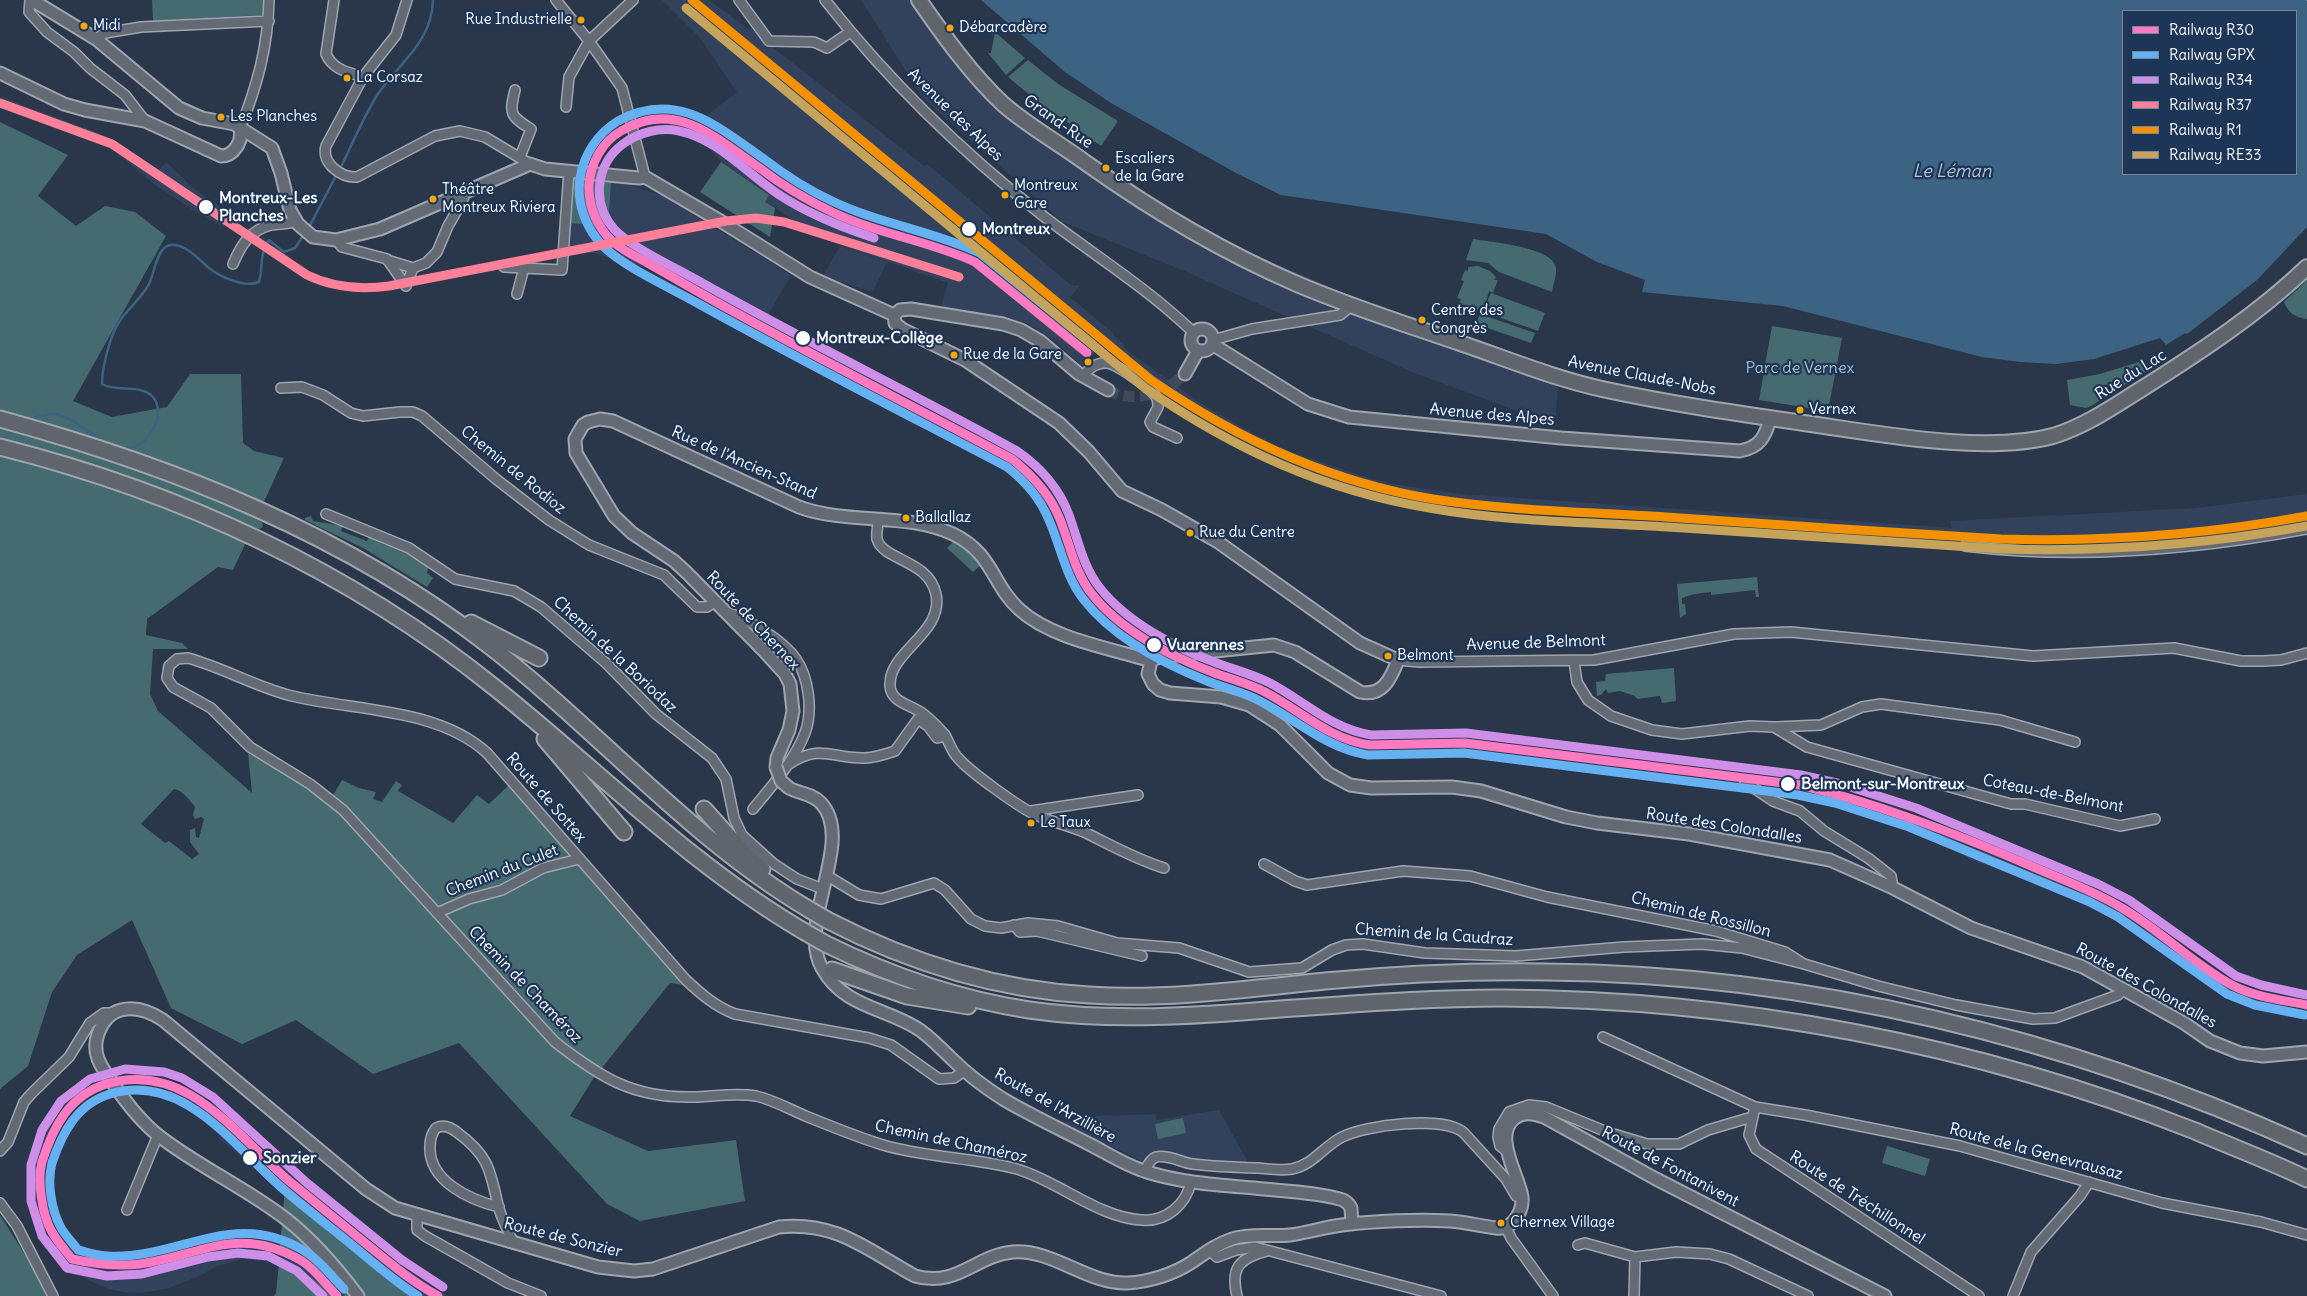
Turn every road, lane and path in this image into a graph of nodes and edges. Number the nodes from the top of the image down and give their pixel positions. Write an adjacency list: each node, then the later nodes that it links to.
1 (31, 0): 12 (street); 18 (street)
2 (269, 0): 10 (street)
3 (334, 0): 15 (street)
4 (407, 0): 15 (street)
5 (556, 0): 13 (street)
6 (633, 0): 13 (street)
7 (739, 0): 11 (street)
8 (825, 0): 11 (street, Avenue des Alpes)
9 (919, 0): 34 (main road, Grand-Rue)
10 (269, 21): 12 (street); 19 (street)
11 (850, 32): 36 (street, Avenue des Alpes)
12 (96, 39): 19 (street)
13 (589, 41): 17 (street); 23 (street)
14 (0, 73): 18 (street)
15 (363, 77): 20 (street)
16 (515, 90): 20 (street)
17 (566, 107)
18 (145, 121): 19 (street)
19 (240, 129): 25 (street)
20 (520, 158): 21 (street)
21 (530, 164): 22 (street); 24 (street)
22 (569, 171): 23 (street); 32 (street)
23 (645, 177): 35 (street)
24 (466, 191): 26 (street); 31 (street)
25 (296, 222): 26 (street); 28 (street)
26 (336, 240): 27 (street)
27 (387, 260): 31 (street); 31 (street)
28 (233, 264)
29 (504, 267): 32 (street)
30 (2307, 267): 47 (main road, Rue du Lac)
31 (413, 268)
32 (524, 268): 33 (street)
33 (517, 294)
34 (1347, 304): 37 (street); 43 (main road, Avenue Claude-Nobs)
35 (894, 315): 40 (street); 58 (street, Avenue de Belmont)
36 (1194, 333): 37 (street); 38 (street)
37 (1213, 342): 38 (street); 43 (street, Avenue des Alpes)
38 (1198, 351): 39 (street)
39 (1184, 374)
40 (1083, 376): 42 (street); 46 (street)
41 (281, 388): 54 (street, Chemin de Rodioz)
42 (1108, 390)
43 (1770, 418): 47 (main road, Avenue Claude-Nobs)
44 (0, 420): 53 (highway)
45 (578, 434): 50 (street, Rue de l'Ancien-Stand); 54 (street, Route de Chernex)
46 (1177, 438)
47 (1946, 440)
48 (0, 447): 61 (highway)
49 (326, 514): 79 (street, Chemin de la Boriodaz)
50 (878, 520): 59 (street, Rue de l'Ancien-Stand); 63 (street)
51 (2307, 529): 52 (street)
52 (1965, 546)
53 (405, 587): 57 (highway); 80 (highway)
54 (716, 601): 55 (street, Route de Chernex)
55 (726, 612): 66 (street, Route de Chernex); 66 (street)
56 (2307, 653): 60 (street, Avenue de Belmont)
57 (539, 658)
58 (1398, 660): 59 (street); 60 (street, Avenue de Belmont)
59 (1150, 661): 78 (street, Route des Colondalles)
60 (1574, 661): 62 (street, Coteau-de-Belmont)
61 (514, 703): 73 (highway); 87 (highway, bridge)
62 (1774, 727): 64 (street); 72 (street, Coteau-de-Belmont)
63 (945, 736): 66 (street); 71 (street)
64 (2075, 742)
65 (250, 747): 74 (street, Route de Sottex); 81 (street, Chemin de Chaméroz)
66 (781, 766): 70 (street); 77 (street, bridge)
67 (1745, 782): 78 (street)
68 (1138, 795): 71 (street)
69 (704, 809): 80 (highway)
70 (753, 809)
71 (1031, 811): 76 (street)
72 (2155, 820)
73 (624, 832)
74 (579, 859): 81 (street, Chemin du Culet); 91 (street, Route de Sottex)
75 (1264, 864): 84 (street, Chemin de Rossillon)
76 (1164, 868)
77 (826, 876): 79 (street); 82 (street, Chemin de la Caudraz)
78 (1893, 888): 86 (street, Route des Colondalles)
79 (823, 889): 80 (street)
80 (810, 907): 91 (street, Route de l'Arzillière); 95 (highway, bridge)
81 (437, 913): 100 (street, Chemin de Chaméroz)
82 (1014, 925): 83 (street, Chemin de la Caudraz); 84 (street, Chemin de la Caudraz)
83 (1142, 956)
84 (1804, 964): 86 (street, Chemin de Rossillon)
85 (832, 970): 87 (highway)
86 (2124, 990): 90 (street, Route des Colondalles)
87 (1030, 1010): 99 (highway)
88 (113, 1013): 94 (street); 96 (street); 106 (street, Route de Sonzier)
89 (1603, 1037): 92 (street, Route de la Genevrausaz)
90 (2307, 1052)
91 (964, 1071): 98 (street, Route de l'Arzillière)
92 (1755, 1108): 93 (street, Route de Tréchillonnel); 101 (street, Route de la Genevrausaz)
93 (1752, 1117): 97 (street); 124 (street, Route de Tréchillonnel)
94 (154, 1132): 105 (street); 116 (street)
95 (2307, 1146)
96 (0, 1152)
97 (1508, 1152): 102 (street, Route de Fontanivent); 123 (street, Route de Fontanivent)
98 (1145, 1171): 100 (street, Route de l'Arzillière); 102 (street)
99 (2307, 1179)
100 (1191, 1182): 107 (street, Route de l'Arzillière)
101 (2089, 1182): 109 (street, Route de la Genevrausaz); 125 (street)
102 (1522, 1198): 108 (street)
103 (0, 1203): 115 (street)
104 (499, 1208): 104 (street); 110 (street)
105 (127, 1210)
106 (417, 1216): 110 (street, Route de Sonzier); 117 (street)
107 (1352, 1224): 108 (street, Route de Sonzier); 112 (street, Route de Sonzier)
108 (1506, 1227): 120 (street)
109 (2307, 1235)
110 (513, 1242): 112 (street, Route de Sonzier)
111 (1578, 1245): 114 (street)
112 (1209, 1250): 113 (street)
113 (1269, 1251): 118 (street); 119 (street)
114 (1635, 1257): 121 (street); 122 (street)
115 (53, 1296)
116 (358, 1296)
117 (541, 1296)
118 (1237, 1296)
119 (1441, 1296)
120 (1553, 1296)
121 (1634, 1296)
122 (1808, 1296)
123 (1885, 1296)
124 (1979, 1296)
125 (2013, 1296)

